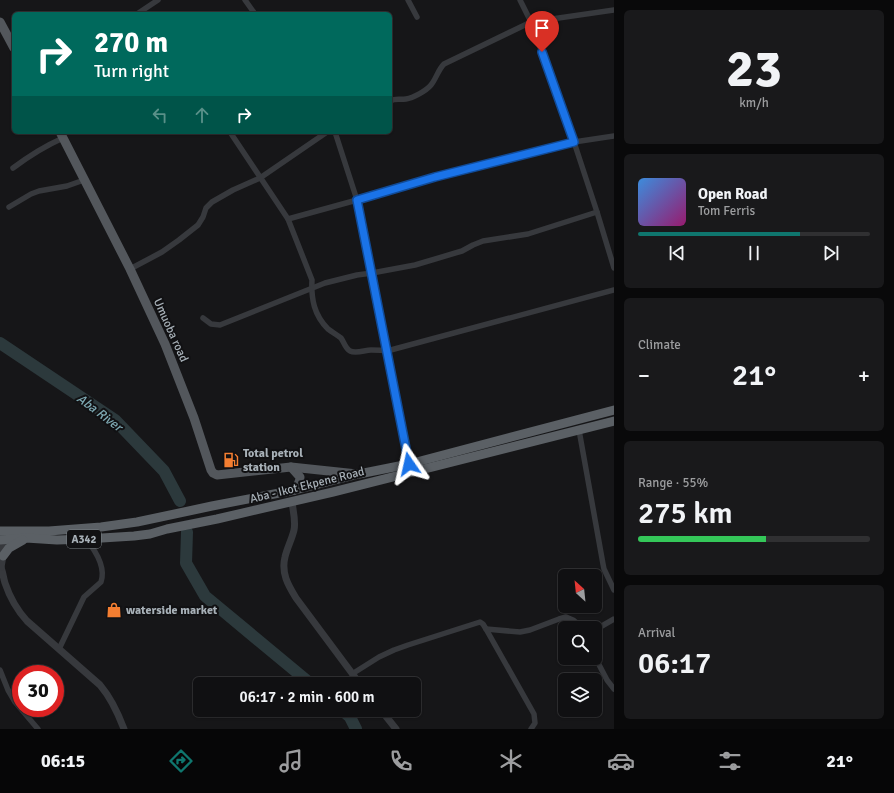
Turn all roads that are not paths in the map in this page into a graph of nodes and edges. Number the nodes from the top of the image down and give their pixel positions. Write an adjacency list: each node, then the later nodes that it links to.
1 (158, 0): 6 (street)
2 (245, 0): 7 (street)
3 (408, 0): 8 (street)
4 (520, 0): 9 (street)
5 (614, 10): 9 (street)
6 (140, 12)
7 (254, 12)
8 (416, 17)
9 (531, 22): 12 (street); 18 (street)
10 (1, 26): 11 (main road)
11 (12, 45)
12 (392, 100)
13 (231, 134): 20 (street)
14 (324, 134): 20 (street)
15 (337, 134): 22 (street)
16 (61, 135): 19 (street); 21 (main road, Umuoba road)
17 (614, 136): 18 (street)
18 (574, 142): 22 (street); 24 (street)
19 (13, 168)
20 (260, 178): 25 (street); 27 (street)
21 (84, 180): 23 (street); 27 (main road, Umuoba road)
22 (357, 200): 25 (street); 28 (street)
23 (9, 207)
24 (597, 212): 26 (street); 28 (street)
25 (288, 219): 29 (street)
26 (614, 268)
27 (130, 269): 37 (main road, Umuoba road)
28 (372, 274): 29 (street); 32 (street)
29 (312, 288): 31 (street); 32 (street)
30 (614, 290): 32 (street)
31 (202, 318)
32 (387, 351): 36 (street)
33 (614, 410): 36 (highway, Aba - Ikot Ekpene Road / A342)
34 (614, 421): 35 (highway, Aba - Ikot Ekpene Road / A342)
35 (579, 430): 40 (highway, Aba - Ikot Ekpene Road / A342); 45 (street)
36 (409, 464): 38 (highway, Aba - Ikot Ekpene Road / A342)
37 (291, 467): 38 (main road, Umuoba road); 39 (main road)
38 (359, 474): 39 (highway, Aba - Ikot Ekpene Road / A342)
39 (295, 490): 41 (highway, Aba - Ikot Ekpene Road / A342)
40 (292, 502): 43 (highway, Aba - Ikot Ekpene Road / A342); 53 (street)
41 (1, 535): 42 (highway, Aba - Ikot Ekpene Road / A342); 44 (street)
42 (26, 538): 43 (highway, Aba - Ikot Ekpene Road / A342); 44 (highway)
43 (86, 539): 50 (street)
44 (1, 563): 50 (street)
45 (614, 590)
46 (614, 619): 48 (street)
47 (574, 621): 49 (street)
48 (602, 626)
49 (486, 629): 53 (street); 60 (street)
50 (59, 649): 58 (street)
51 (599, 665): 55 (street)
52 (0, 670): 57 (street)
53 (352, 674): 54 (street)
54 (354, 677)
55 (614, 689)
56 (387, 717): 59 (street)
57 (38, 729)
58 (124, 729)
59 (396, 729)
60 (531, 729)

